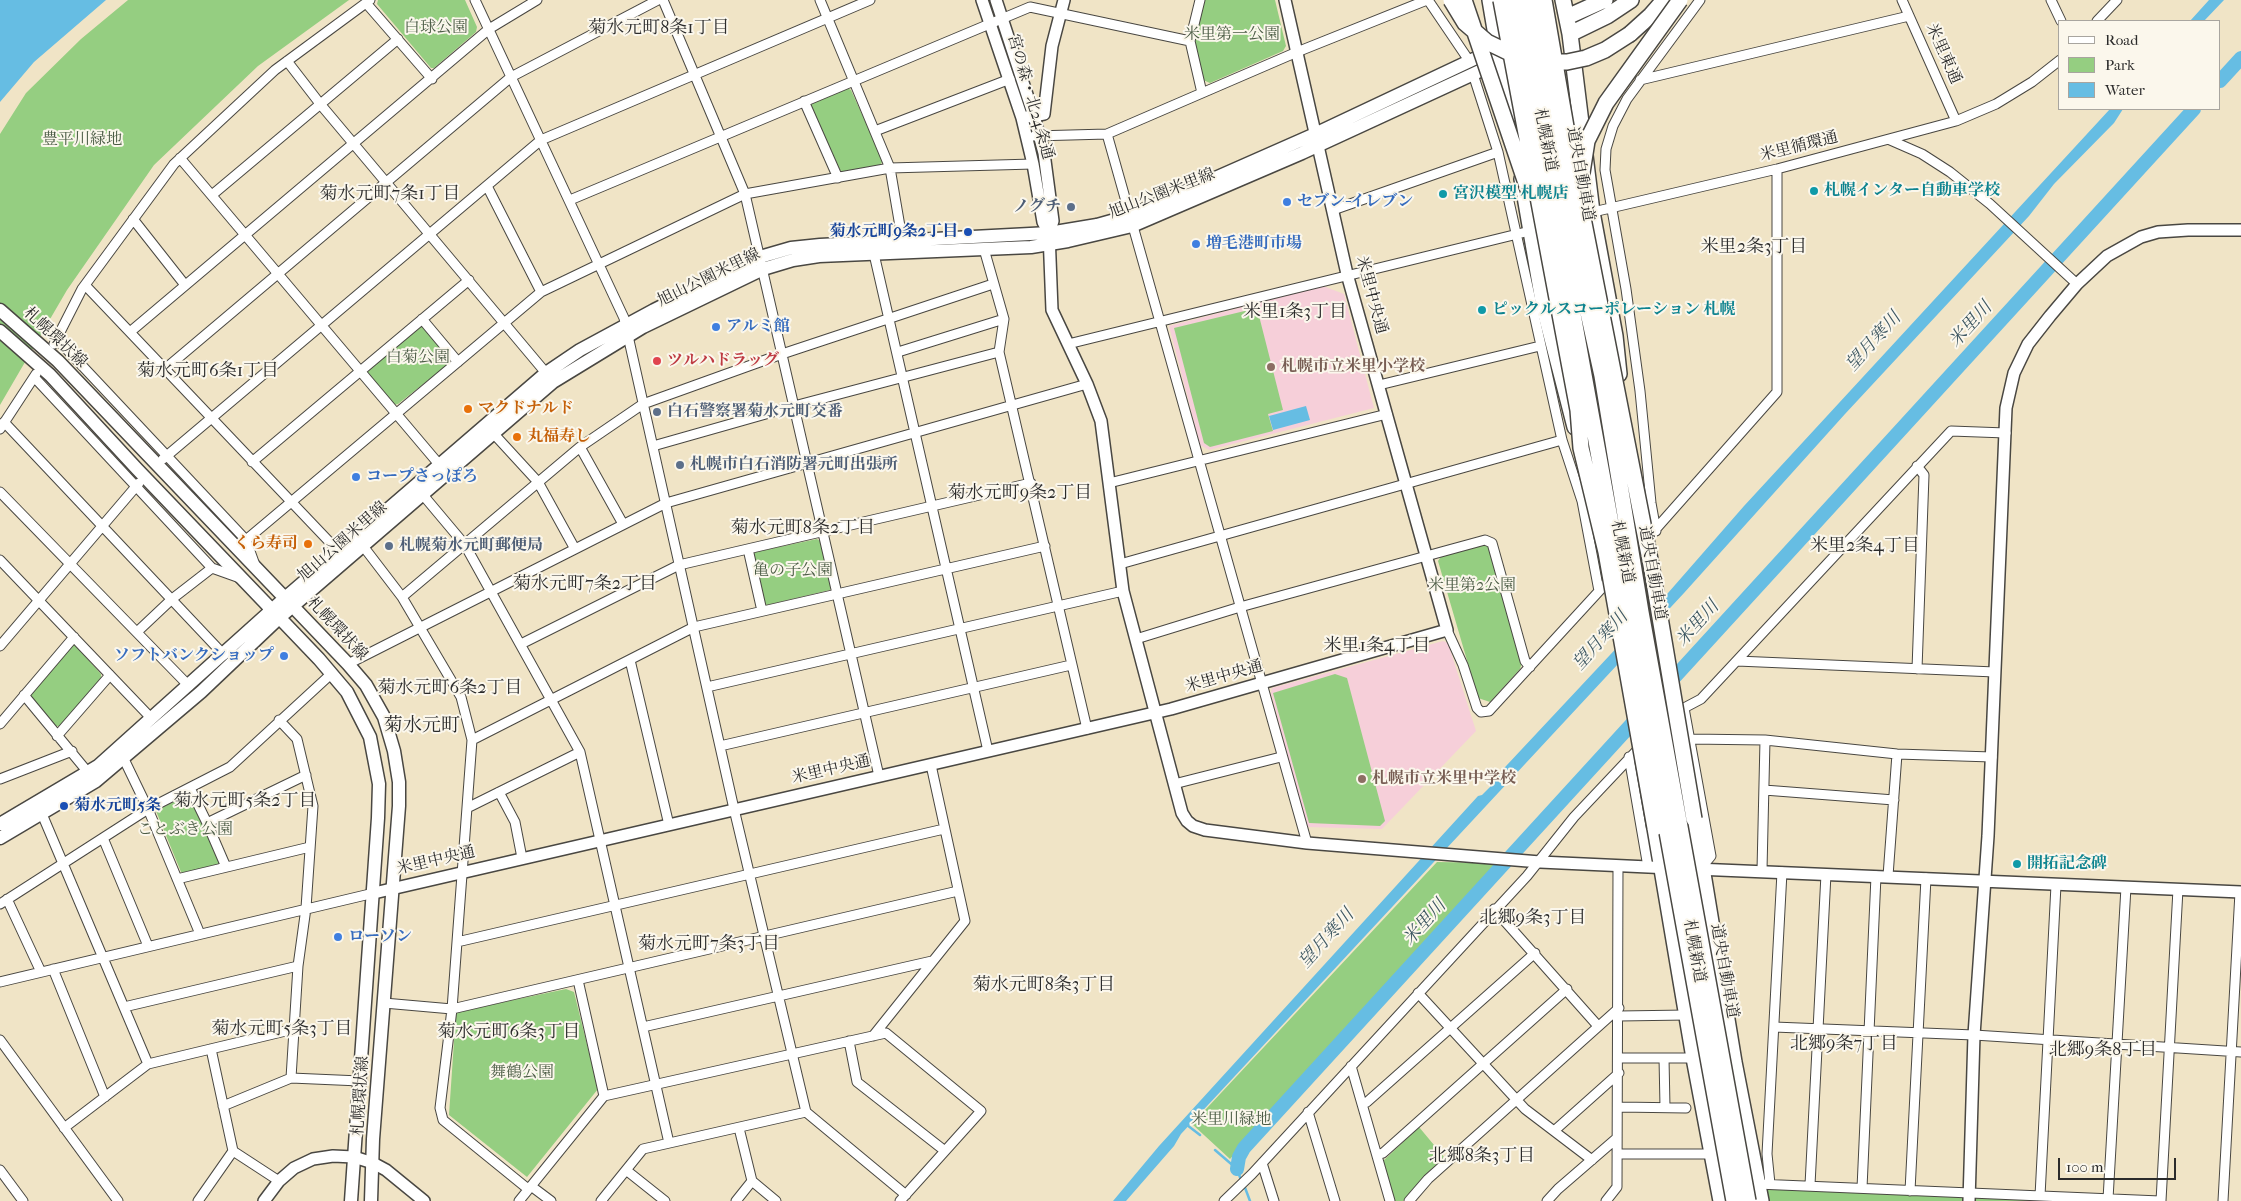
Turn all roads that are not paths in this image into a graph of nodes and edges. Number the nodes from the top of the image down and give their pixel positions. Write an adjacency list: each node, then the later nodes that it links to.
1 (475, 0): 38 (street)
2 (537, 0): 38 (street)
3 (658, 0): 50 (street)
4 (663, 0): 48 (street)
5 (820, 0): 34 (street)
6 (870, 0): 34 (street)
7 (982, 0): 37 (street, 宮の森・北24条通)
8 (996, 0): 32 (street, 宮の森・北24条通)
9 (1064, 0): 30 (street)
10 (1200, 0): 41 (street)
11 (1285, 0): 43 (street, 米里中央通)
12 (1428, 0): 43 (street); 46 (street)
13 (1451, 0): 23 (highway, bridge)
14 (1464, 0): 126 (highway, bridge)
15 (1490, 0): 44 (highway)
16 (1501, 0): 143 (highway, 札幌新道, bridge)
17 (1516, 0): 42 (highway, bridge)
18 (1531, 0): 42 (highway, bridge)
19 (1544, 0): 138 (highway, 札幌新道, bridge)
20 (1563, 0): 33 (highway)
21 (1605, 0): 33 (highway)
22 (1631, 0): 39 (highway)
23 (1664, 0)
24 (1680, 0): 124 (highway, bridge)
25 (1700, 0): 54 (street)
26 (1902, 0): 31 (street, 米里東通)
27 (2051, 0): 35 (street)
28 (2117, 0): 36 (street)
29 (368, 2): 40 (street); 45 (street)
30 (1060, 14): 32 (street); 41 (street); 58 (street)
31 (1909, 16): 54 (street); 60 (street, 米里東通)
32 (1003, 17): 37 (street); 58 (street, 宮の森・北24条通)
33 (1566, 17): 39 (highway); 44 (main road, 旭山公園米里線)
34 (826, 18): 48 (street); 53 (street)
35 (2061, 20)
36 (2098, 20)
37 (990, 22): 52 (street, 宮の森・北24条通); 53 (street)
38 (489, 29): 50 (street); 51 (street)
39 (1570, 34): 44 (main road, 旭山公園米里線); 83 (highway)
40 (398, 39): 51 (street); 57 (street)
41 (1190, 40): 55 (street)
42 (1531, 41): 124 (highway, 道央自動車道, bridge); 126 (highway, 道央自動車道, bridge)
43 (1297, 52): 55 (street); 67 (street, 米里中央通)
44 (1499, 55): 46 (main road, 旭山公園米里線); 49 (main road, 旭山公園米里線); 86 (highway)
45 (287, 61): 57 (street); 71 (street)
46 (1470, 62): 67 (main road, 旭山公園米里線)
47 (2058, 62): 60 (street, 米里循環通)
48 (694, 74): 63 (street); 66 (street)
49 (1473, 74): 67 (main road, 旭山公園米里線); 70 (street)
50 (511, 77): 66 (street); 76 (street)
51 (432, 79): 69 (street)
52 (1010, 79): 59 (street, 宮の森・北24条通); 61 (street)
53 (853, 80): 56 (street); 61 (street)
54 (1640, 80): 81 (street)
55 (1202, 93): 62 (street)
56 (804, 101): 63 (street); 75 (street)
57 (321, 105): 69 (street); 79 (street)
58 (1034, 116): 59 (street); 65 (street, 宮の森・北24条通)
59 (1022, 118): 64 (street, 宮の森・北24条通)
60 (1956, 121): 68 (street, 米里循環通)
61 (875, 131): 73 (street)
62 (1107, 134): 65 (street); 85 (street)
63 (721, 136): 78 (street); 80 (street)
64 (1027, 136): 65 (street); 72 (street, 宮の森・北24条通)
65 (1040, 136): 91 (street, 宮の森・北24条通)
66 (541, 140): 77 (street); 80 (street)
67 (1316, 140): 82 (street, 米里中央通); 85 (main road, 旭山公園米里線)
68 (1890, 140): 74 (street, 米里循環通); 101 (street)
69 (355, 143): 76 (street); 90 (street)
70 (1498, 152): 82 (street); 88 (street)
71 (180, 158): 79 (street); 84 (street)
72 (1033, 164): 73 (street); 91 (street, 宮の森・北24条通)
73 (890, 168): 75 (street); 92 (street)
74 (1777, 169): 81 (street, 米里循環通); 162 (street)
75 (838, 178): 78 (street)
76 (386, 181): 89 (street); 97 (street)
77 (487, 186): 89 (street); 104 (street)
78 (746, 194): 95 (street); 96 (street)
79 (212, 195): 90 (street)
80 (570, 200): 96 (street)
81 (1613, 208): 83 (street, 米里循環通); 162 (street)
82 (1332, 210): 98 (street, 米里中央通)
83 (1592, 212): 86 (street, 米里循環通); 138 (highway, bridge)
84 (133, 219): 102 (street); 103 (street)
85 (1131, 221): 91 (main road, 旭山公園米里線); 109 (street)
86 (1532, 230): 88 (street, 米里循環通); 143 (highway, bridge)
87 (2241, 230): 101 (street)
88 (1514, 233): 98 (street, 米里循環通); 116 (street)
89 (430, 234): 99 (street); 111 (street)
90 (246, 235): 97 (street); 103 (street)
91 (1049, 238): 92 (main road, 旭山公園米里線); 93 (main road, 旭山公園米里線); 115 (street)
92 (903, 247): 93 (main road, 旭山公園米里線); 94 (main road, 旭山公園米里線); 95 (main road, 旭山公園米里線)
93 (984, 248): 100 (street)
94 (874, 254): 95 (main road, 旭山公園米里線); 107 (street)
95 (761, 263): 113 (main road, 旭山公園米里線); 119 (street)
96 (599, 264): 104 (street); 113 (street)
97 (278, 274): 111 (street); 121 (street)
98 (1347, 274): 109 (street, 米里循環通); 128 (street, 米里中央通)
99 (468, 280): 106 (street); 110 (street)
100 (993, 284): 107 (street); 108 (street)
101 (2077, 284): 139 (street)
102 (86, 285): 114 (street); 144 (street)
103 (185, 285): 114 (street)
104 (541, 292): 110 (street)
105 (0, 310): 179 (main road, 札幌環状線)
106 (422, 319): 120 (street); 122 (street)
107 (890, 319): 117 (street); 119 (street)
108 (1004, 320): 117 (street); 118 (street)
109 (1160, 321): 115 (street, 米里循環通); 145 (street)
110 (504, 323): 120 (street); 123 (street)
111 (321, 325): 122 (street); 134 (street)
112 (0, 331): 180 (main road, 札幌環状線)
113 (626, 331): 123 (main road, 旭山公園米里線); 129 (street); 137 (main road, 旭山公園米里線)
114 (130, 332): 121 (street)
115 (1068, 344): 127 (street)
116 (1540, 346): 128 (street); 140 (street)
117 (898, 352): 125 (street)
118 (998, 352): 125 (street); 131 (street)
119 (782, 354): 129 (street); 130 (street)
120 (458, 362): 132 (street)
121 (164, 369): 134 (street)
122 (360, 371): 132 (street); 146 (street)
123 (546, 374): 149 (main road, 旭山公園米里線)
124 (1602, 376): 400 (highway, 道央自動車道, bridge)
125 (904, 378): 130 (street); 136 (street)
126 (1585, 383): 399 (highway, 道央自動車道, bridge)
127 (1087, 384): 131 (street); 152 (street)
128 (1379, 385): 133 (street, 米里中央通)
129 (643, 404): 141 (street); 142 (street)
130 (794, 406): 141 (street); 147 (street)
131 (1012, 406): 136 (street); 151 (street)
132 (396, 414): 149 (street); 157 (street)
133 (1387, 414): 145 (street); 153 (street, 米里中央通)
134 (211, 418): 144 (street); 146 (street)
135 (2, 426): 154 (street); 161 (street)
136 (916, 432): 147 (street); 159 (street)
137 (493, 433): 149 (main road, 旭山公園米里線); 150 (street)
138 (1626, 433): 268 (highway, 札幌新道, bridge)
139 (2006, 433): 148 (street); 210 (street)
140 (1562, 440): 153 (street); 182 (street)
141 (653, 446): 158 (street)
142 (580, 447): 150 (street); 160 (street)
143 (1581, 448): 267 (highway, 札幌新道, bridge)
144 (165, 457): 165 (street)
145 (1198, 460): 152 (street); 164 (street)
146 (252, 462): 157 (street)
147 (807, 463): 158 (street); 163 (street)
148 (1917, 466): 205 (street); 209 (street)
149 (444, 470): 156 (main road, 旭山公園米里線); 171 (main road, 旭山公園米里線)
150 (538, 482): 166 (street); 169 (street)
151 (1031, 483): 159 (street); 168 (street)
152 (1109, 483): 175 (street)
153 (1407, 483): 164 (street); 172 (street, 米里中央通)
154 (138, 484): 161 (street); 178 (street)
155 (0, 492): 174 (street)
156 (422, 495): 166 (street); 167 (main road, 旭山公園米里線)
157 (291, 502): 165 (street); 171 (street)
158 (666, 504): 160 (street); 176 (street)
159 (933, 506): 163 (street); 177 (street)
160 (623, 524): 169 (street)
161 (101, 526): 174 (street); 186 (street)
162 (1656, 531): 182 (street)
163 (823, 532): 170 (street); 184 (street)
164 (1221, 537): 175 (street); 190 (street)
165 (246, 540): 179 (street)
166 (465, 545): 183 (street); 185 (street)
167 (363, 546): 185 (street); 188 (main road, 旭山公園米里線)
168 (1045, 546): 177 (street); 189 (street)
169 (575, 549): 183 (street)
170 (748, 549): 176 (street); 191 (street)
171 (340, 553): 188 (main road, 旭山公園米里線)
172 (1428, 555): 190 (street); 196 (street, 米里中央通); 208 (street)
173 (0, 560): 187 (street)
174 (70, 564): 187 (street); 197 (street)
175 (1120, 564): 181 (street)
176 (679, 565): 193 (street); 200 (street)
177 (946, 567): 184 (street); 195 (street)
178 (212, 568): 180 (street); 186 (street)
179 (257, 569): 188 (main road, 札幌環状線)
180 (240, 578): 192 (main road, 札幌環状線)
181 (1124, 591): 189 (street); 199 (street)
182 (1599, 591): 208 (street)
183 (492, 592): 194 (street); 200 (street)
184 (837, 594): 191 (street); 202 (street)
185 (402, 598): 194 (street)
186 (172, 599): 197 (street); 203 (street)
187 (39, 600): 198 (street); 201 (street)
188 (289, 602): 192 (main road, 旭山公園米里線); 206 (main road, 札幌環状線)
189 (1058, 606): 195 (street); 207 (street)
190 (1240, 607): 199 (street); 213 (street)
191 (762, 611): 193 (street)
192 (276, 614): 203 (main road, 旭山公園米里線); 211 (main road, 札幌環状線); 234 (main road, 旭山公園米里線)
193 (694, 626): 204 (street); 215 (street)
194 (421, 627): 206 (street); 228 (street)
195 (960, 628): 202 (street); 216 (street)
196 (1447, 630): 208 (street); 213 (street, 米里中央通)
197 (137, 632): 214 (street)
198 (74, 637): 212 (street); 217 (street)
199 (1136, 639): 220 (street)
200 (521, 644): 218 (street)
201 (0, 646)
202 (850, 653): 215 (street); 221 (street)
203 (224, 655): 214 (main road, 旭山公園米里線)
204 (630, 660): 218 (street); 255 (street)
205 (1737, 661): 209 (street); 219 (street)
206 (348, 664): 279 (main road, 札幌環状線)
207 (1071, 665): 216 (street); 225 (street)
208 (1530, 667)
209 (1917, 670): 210 (street)
210 (1995, 672): 238 (street)
211 (330, 674): 223 (street); 283 (main road, 札幌環状線)
212 (110, 675): 222 (street); 226 (street)
213 (1261, 684): 220 (street, 米里中央通); 236 (street)
214 (189, 686): 222 (main road, 旭山公園米里線)
215 (707, 687): 230 (street)
216 (973, 687): 221 (street); 231 (street)
217 (24, 695): 224 (street); 226 (street)
218 (551, 699): 228 (street); 233 (street)
219 (1684, 708): 227 (street); 237 (street)
220 (1156, 712): 225 (street, 米里中央通); 244 (street)
221 (864, 713): 230 (street); 241 (street)
222 (152, 719): 234 (main road, 旭山公園米里線)
223 (279, 720): 240 (street); 245 (street)
224 (0, 724)
225 (1087, 729): 231 (street, 米里中央通)
226 (58, 736): 232 (street)
227 (1690, 739): 229 (street); 268 (street)
228 (472, 740): 249 (street)
229 (1765, 740): 235 (street); 246 (street)
230 (720, 746): 251 (street)
231 (988, 751): 239 (street, 米里中央通)
232 (72, 752): 242 (street); 243 (street)
233 (580, 752): 247 (street); 259 (street)
234 (120, 753): 242 (main road, 旭山公園米里線); 250 (street)
235 (1897, 754): 238 (street); 248 (street)
236 (1281, 757): 244 (street); 260 (street)
237 (1628, 757): 263 (street); 267 (street)
238 (1992, 757): 277 (street)
239 (930, 765): 241 (street, 米里中央通); 256 (street)
240 (306, 774): 253 (street); 261 (street)
241 (879, 776): 251 (street, 米里中央通)
242 (92, 777): 252 (main road, 旭山公園米里線); 254 (main road, 旭山公園米里線)
243 (0, 779)
244 (1174, 784): 260 (street)
245 (190, 788): 250 (street); 253 (street)
246 (1764, 790): 248 (street); 269 (street)
247 (499, 792): 249 (street); 262 (street)
248 (1894, 800): 274 (street)
249 (467, 808): 270 (street)
250 (148, 809): 258 (street); 276 (street)
251 (734, 809): 255 (street, 米里中央通); 273 (street)
252 (42, 814): 257 (main road, 旭山公園米里線); 264 (street)
253 (207, 823): 266 (street)
254 (0, 824)
255 (668, 825): 259 (street, 米里中央通)
256 (944, 829): 273 (street); 282 (street)
257 (0, 838)
258 (104, 838): 264 (street); 292 (street)
259 (601, 840): 262 (street, 米里中央通); 286 (street)
260 (1307, 843): 263 (street)
261 (310, 846): 266 (street); 287 (street)
262 (522, 858): 270 (street, 米里中央通)
263 (1534, 861): 265 (street); 288 (street)
264 (63, 863): 285 (street); 294 (street)
265 (1618, 866): 267 (street); 308 (street)
266 (226, 867): 276 (street)
267 (1655, 868): 268 (street); 309 (highway, 札幌新道)
268 (1701, 869): 269 (street); 367 (highway, 札幌新道)
269 (1762, 870): 271 (street)
270 (463, 872): 279 (street, 米里中央通); 291 (street)
271 (1782, 872): 272 (street); 312 (street)
272 (1826, 874): 274 (street); 315 (street)
273 (750, 875): 286 (street); 290 (street)
274 (1882, 876): 275 (street); 316 (street)
275 (1926, 878): 277 (street); 317 (street)
276 (177, 879): 289 (street)
277 (1984, 882): 278 (street); 319 (street)
278 (2056, 885): 280 (street); 321 (street)
279 (392, 888): 283 (street, 米里中央通); 305 (main road, 札幌環状線)
280 (2126, 888): 281 (street); 323 (street)
281 (2178, 889): 284 (street); 324 (street)
282 (958, 891): 290 (street); 295 (street)
283 (374, 892): 287 (street); 337 (main road, 札幌環状線)
284 (2241, 892): 326 (street)
285 (4, 902): 299 (street)
286 (615, 906): 291 (street); 297 (street)
287 (306, 908): 289 (street); 296 (street)
288 (1494, 910): 293 (street); 303 (street)
289 (200, 934): 292 (street)
290 (764, 937): 297 (street); 304 (street)
291 (457, 942): 307 (street)
292 (148, 946): 294 (street)
293 (1535, 954): 302 (street); 313 (street)
294 (102, 957): 298 (street); 306 (street)
295 (932, 961): 304 (street); 318 (street)
296 (298, 966): 306 (street); 314 (street)
297 (629, 966): 300 (street); 311 (street)
298 (53, 969): 299 (street); 340 (street)
299 (41, 972): 301 (street)
300 (578, 980): 307 (street); 339 (street)
301 (0, 982)
302 (1567, 989): 310 (street); 332 (street)
303 (1418, 993): 313 (street); 334 (street)
304 (778, 997): 311 (street); 328 (street)
305 (384, 1003): 307 (street); 361 (main road, 札幌環状線)
306 (124, 1007): 333 (street)
307 (452, 1009): 369 (street)
308 (1619, 1012): 309 (street); 310 (street); 329 (street)
309 (1687, 1015): 331 (highway, 札幌新道)
310 (1598, 1026): 341 (street)
311 (643, 1027): 338 (street)
312 (1774, 1027): 315 (street); 367 (street)
313 (1452, 1028): 332 (street); 342 (street)
314 (294, 1029): 325 (street); 336 (street)
315 (1818, 1029): 316 (street); 368 (street)
316 (1869, 1032): 317 (street); 370 (street)
317 (1918, 1034): 319 (street); 371 (street)
318 (873, 1036): 322 (street); 355 (street)
319 (1974, 1036): 321 (street); 373 (street)
320 (0, 1040): 349 (street)
321 (2047, 1040): 323 (street); 375 (street)
322 (848, 1041): 328 (street); 355 (street)
323 (2116, 1045): 324 (street); 376 (street)
324 (2168, 1048): 326 (street); 402 (street)
325 (211, 1049): 333 (street); 343 (street)
326 (2230, 1052): 327 (street); 403 (street)
327 (2241, 1052)
328 (791, 1054): 338 (street); 347 (street)
329 (1618, 1058): 330 (street); 335 (street)
330 (1664, 1058): 331 (street); 345 (street)
331 (1694, 1058): 357 (highway, 札幌新道)
332 (1484, 1063): 341 (street); 358 (street)
333 (148, 1064): 340 (street)
334 (1351, 1066): 342 (street); 348 (street)
335 (1619, 1073): 344 (street); 351 (street)
336 (291, 1078): 337 (street); 343 (street)
337 (360, 1081): 359 (main road, 札幌環状線)
338 (655, 1084): 339 (street); 353 (street)
339 (604, 1096): 369 (street)
340 (105, 1097): 349 (street)
341 (1517, 1100): 351 (street); 395 (street)
342 (1362, 1104): 358 (street)
343 (223, 1106): 354 (street)
344 (1619, 1107): 345 (street); 352 (street)
345 (1665, 1108): 346 (street)
346 (1686, 1108)
347 (806, 1112): 350 (street); 374 (street)
348 (1308, 1112): 362 (street); 393 (street)
349 (64, 1128): 378 (street)
350 (739, 1128): 353 (street); 366 (street)
351 (1554, 1131): 360 (street)
352 (1617, 1138): 356 (street); 360 (street)
353 (669, 1143): 364 (street)
354 (233, 1151): 365 (street); 379 (street)
355 (946, 1151): 374 (street)
356 (1617, 1154): 357 (street); 397 (street)
357 (1713, 1154): 398 (highway, 札幌新道)
358 (1377, 1155): 394 (street)
359 (354, 1157): 361 (street); 365 (street); 381 (main road, 札幌環状線)
360 (1592, 1160): 396 (street)
361 (373, 1163): 382 (main road, 札幌環状線); 383 (street)
362 (1262, 1163): 372 (street); 392 (street)
363 (0, 1170): 377 (street)
364 (626, 1170): 386 (street); 387 (street)
365 (279, 1181): 380 (street)
366 (752, 1181): 388 (street); 389 (street)
367 (1763, 1184): 368 (street); 401 (highway, 札幌新道)
368 (1810, 1185): 370 (street)
369 (529, 1188): 384 (street); 385 (street)
370 (1862, 1188): 371 (street)
371 (1910, 1190): 373 (street)
372 (1234, 1191): 390 (street); 391 (street)
373 (1969, 1197): 375 (street)
374 (903, 1198)
375 (2035, 1198): 376 (street)
376 (2108, 1199): 402 (street)
377 (24, 1201)
378 (118, 1201)
379 (198, 1201)
380 (264, 1201)
381 (351, 1201)
382 (371, 1201)
383 (424, 1201)
384 (519, 1201)
385 (551, 1201)
386 (601, 1201)
387 (665, 1201)
388 (736, 1201)
389 (776, 1201)
390 (1224, 1201)
391 (1238, 1201)
392 (1274, 1201)
393 (1335, 1201)
394 (1390, 1201)
395 (1409, 1201)
396 (1547, 1201)
397 (1606, 1201)
398 (1721, 1201)
399 (1734, 1201)
400 (1748, 1201)
401 (1761, 1201)
402 (2161, 1201)
403 (2222, 1201)

